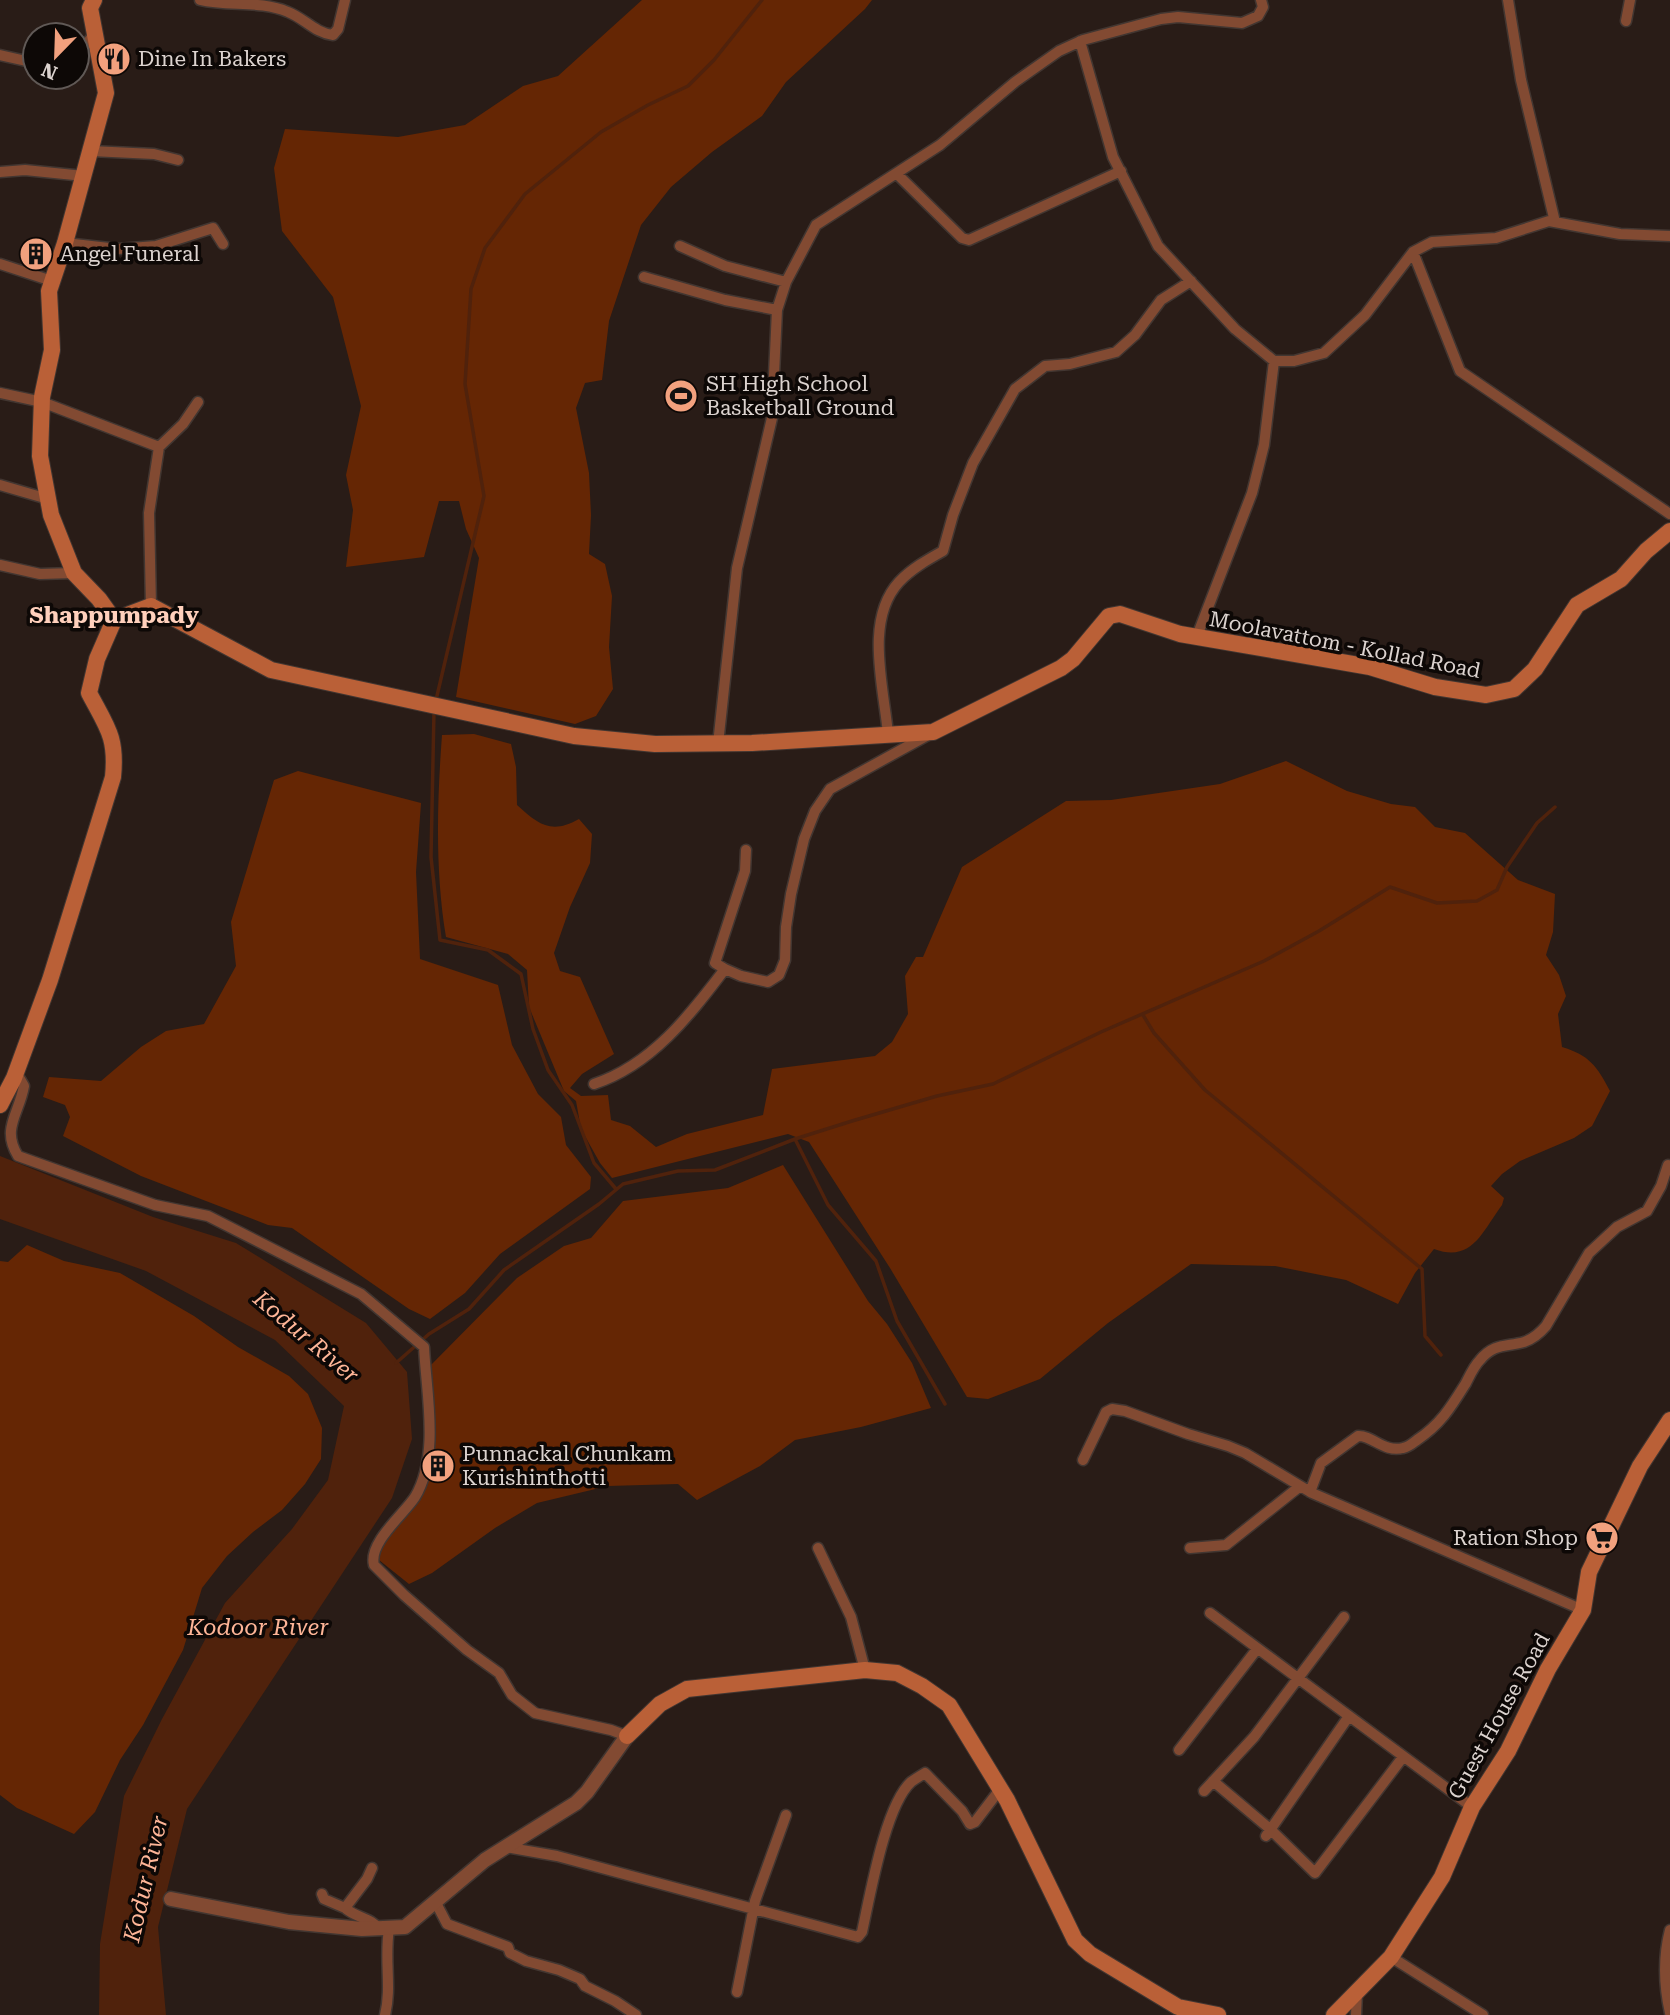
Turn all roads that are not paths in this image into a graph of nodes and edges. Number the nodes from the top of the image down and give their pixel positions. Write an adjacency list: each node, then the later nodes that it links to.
1 (94, 0): 8 (main road)
2 (200, 0): 3 (street)
3 (345, 0)
4 (1261, 0): 10 (street)
5 (1508, 0): 19 (street)
6 (1630, 0): 7 (street)
7 (1626, 21)
8 (95, 33): 9 (street); 13 (main road)
9 (91, 38)
10 (1080, 41): 15 (street); 17 (street)
11 (0, 55): 12 (street)
12 (21, 60)
13 (91, 151): 14 (street); 18 (main road)
14 (178, 160)
15 (1121, 171): 17 (street); 28 (street)
16 (0, 172): 18 (street)
17 (897, 174): 29 (street)
18 (84, 176): 21 (main road)
19 (1555, 222): 20 (street); 24 (street)
20 (1670, 236)
21 (65, 243): 22 (street); 27 (main road)
22 (223, 244)
23 (680, 246): 29 (street)
24 (1413, 252): 31 (street); 38 (street)
25 (0, 264): 27 (street)
26 (644, 277): 30 (street)
27 (52, 281): 33 (main road)
28 (1191, 281): 31 (street); 46 (street)
29 (786, 282): 30 (street)
30 (777, 310): 47 (street)
31 (1274, 361): 44 (street)
32 (0, 393): 33 (street)
33 (42, 402): 35 (street); 37 (main road)
34 (198, 402): 35 (street)
35 (159, 447): 42 (street)
36 (0, 485): 37 (street)
37 (48, 499): 41 (main road)
38 (1670, 514)
39 (1670, 531): 44 (main road, Moolavattom - Kollad Road)
40 (0, 565): 41 (street)
41 (74, 573): 43 (main road)
42 (151, 606): 43 (main road); 47 (main road, Moolavattom - Kollad Road)
43 (114, 620): 50 (main road)
44 (1197, 636): 45 (main road, Moolavattom - Kollad Road)
45 (933, 732): 46 (main road, Moolavattom - Kollad Road); 49 (street)
46 (888, 734): 47 (main road, Moolavattom - Kollad Road)
47 (718, 744)
48 (746, 850): 49 (street)
49 (725, 969): 51 (street)
50 (14, 1077): 52 (main road); 67 (street)
51 (594, 1084)
52 (0, 1105)
53 (1670, 1166): 57 (street)
54 (1670, 1420): 60 (main road, Guest House Road)
55 (1083, 1460): 56 (street)
56 (1299, 1487): 57 (street); 59 (street)
57 (1310, 1492): 60 (street)
58 (818, 1548): 64 (street)
59 (1190, 1548)
60 (1583, 1610): 73 (main road, Guest House Road)
61 (1210, 1613): 63 (street)
62 (1344, 1617): 65 (street)
63 (1257, 1649): 65 (street); 68 (street)
64 (865, 1670): 67 (main road); 71 (main road)
65 (1297, 1678): 66 (street); 70 (street)
66 (1349, 1716): 69 (street); 75 (street)
67 (627, 1737): 76 (street)
68 (1179, 1749)
69 (1403, 1756): 73 (street); 75 (street)
70 (1213, 1782): 72 (street); 75 (street)
71 (1001, 1788): 82 (street); 91 (main road)
72 (1204, 1791)
73 (1472, 1807): 85 (main road, Guest House Road)
74 (786, 1815): 82 (street)
75 (1268, 1833)
76 (505, 1847): 80 (street); 82 (street)
77 (372, 1868): 81 (street)
78 (322, 1894): 81 (street)
79 (171, 1899): 83 (street)
80 (435, 1901): 83 (street); 90 (street)
81 (345, 1908): 83 (street)
82 (754, 1909): 86 (street)
83 (384, 1929): 89 (street)
84 (1670, 1930): 88 (street)
85 (1391, 1957): 87 (main road, Guest House Road); 94 (street)
86 (737, 1992)
87 (1357, 1993): 92 (main road, Guest House Road); 93 (street)
88 (1670, 2013)
89 (385, 2015)
90 (636, 2015)
91 (1218, 2015)
92 (1334, 2015)
93 (1356, 2015)
94 (1483, 2015)

